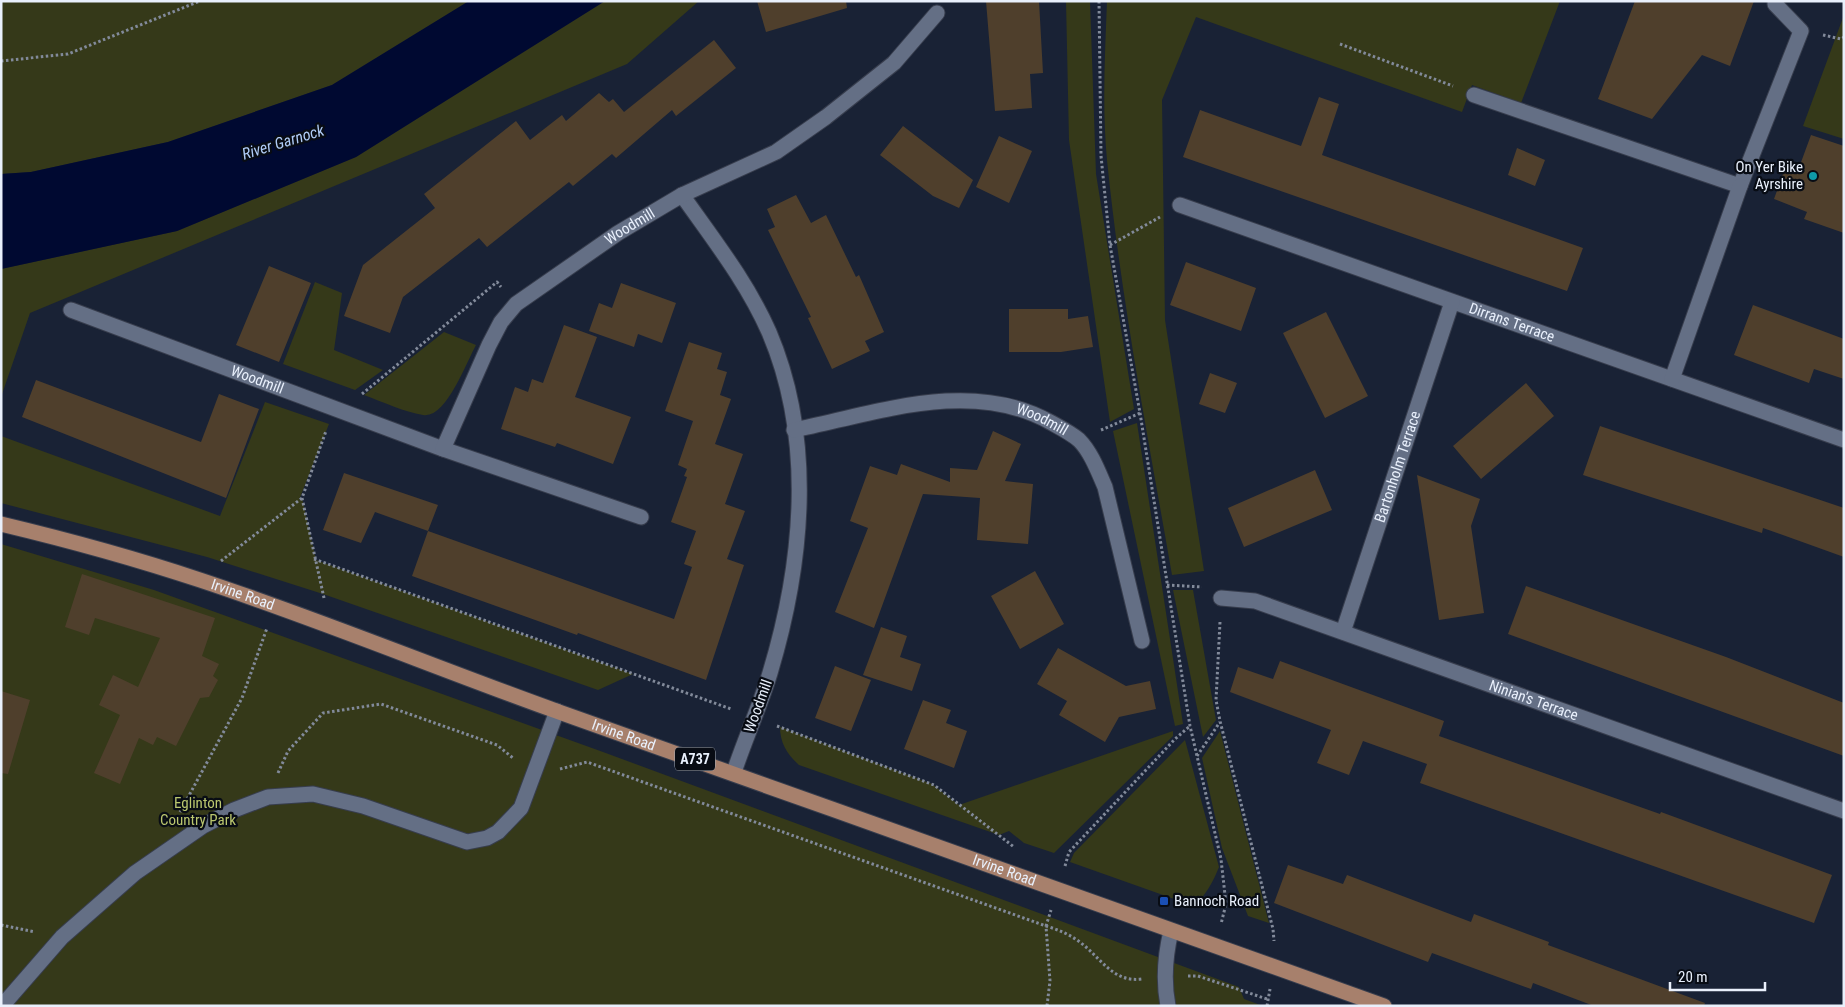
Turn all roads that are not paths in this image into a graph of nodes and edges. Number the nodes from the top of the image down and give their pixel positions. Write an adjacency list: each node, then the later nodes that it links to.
1 (1775, 4): 4 (street)
2 (937, 13): 5 (street, Woodmill)
3 (1474, 94): 4 (street)
4 (1740, 186): 9 (street)
5 (682, 195): 10 (street, Woodmill); 12 (street, Woodmill)
6 (1180, 205): 7 (street, Dirrans Terrace)
7 (1452, 302): 9 (street, Dirrans Terrace); 16 (street, Bartonholm Terrace)
8 (71, 310): 12 (street, Woodmill)
9 (1672, 379): 11 (street, Dirrans Terrace)
10 (794, 430): 17 (street, Woodmill); 19 (street, Woodmill)
11 (1844, 440)
12 (443, 449): 13 (street, Woodmill)
13 (641, 517)
14 (1, 524): 18 (main road, Irvine Road / A737)
15 (1221, 598): 16 (street, Ninian's Terrace)
16 (1342, 632): 20 (street, Ninian's Terrace)
17 (1142, 641)
18 (557, 711): 19 (main road, Irvine Road / A737); 22 (street)
19 (734, 772): 21 (main road, Irvine Road / A737)
20 (1844, 811)
21 (1171, 931): 23 (street); 24 (main road, Irvine Road / A737)
22 (2, 1006)
23 (1168, 1006)
24 (1384, 1006)

